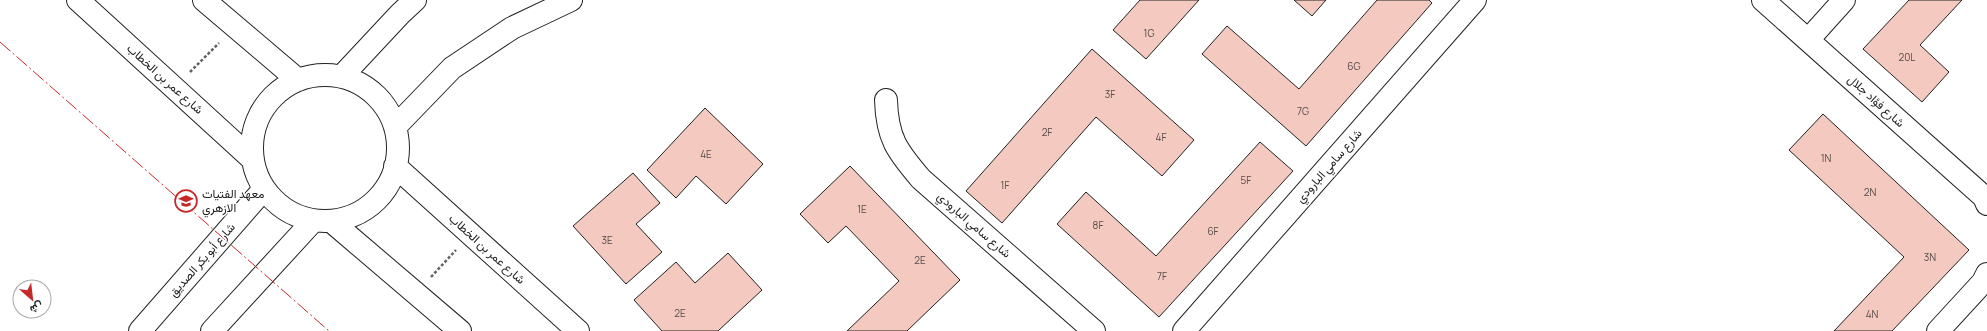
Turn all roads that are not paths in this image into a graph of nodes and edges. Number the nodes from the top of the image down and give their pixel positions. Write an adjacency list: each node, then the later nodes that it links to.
1 (78, 0): 13 (street, شارع عمر بن الخطاب)
2 (204, 0): 10 (street)
3 (415, 0): 9 (street)
4 (571, 0): 12 (street)
5 (1475, 0): 24 (street, شارع سامي البارودي)
6 (1763, 0): 8 (street, شارع فؤاد جلال)
7 (1844, 0): 8 (street)
8 (1808, 40): 16 (street, شارع فؤاد جلال)
9 (342, 76): 10 (street); 12 (street)
10 (298, 80): 13 (street)
11 (886, 100): 23 (street, شارع سامي البارودي)
12 (395, 127): 14 (street)
13 (252, 159): 15 (street)
14 (396, 166): 17 (street); 22 (street, شارع عمر بن الخطاب)
15 (264, 189): 17 (street); 19 (street, شارع أبو بكر الصديق)
16 (1987, 204)
17 (322, 221): 20 (street); 21 (street)
18 (1987, 274): 25 (street)
19 (140, 331)
20 (212, 331)
21 (460, 331)
22 (578, 331)
23 (1094, 331)
24 (1184, 331)
25 (1938, 331)

